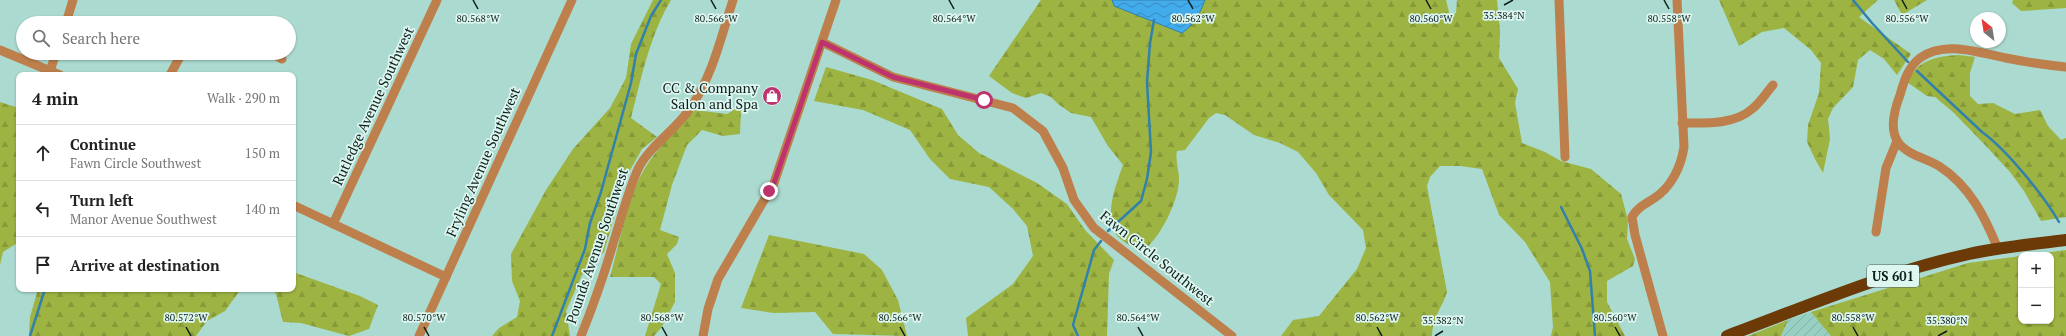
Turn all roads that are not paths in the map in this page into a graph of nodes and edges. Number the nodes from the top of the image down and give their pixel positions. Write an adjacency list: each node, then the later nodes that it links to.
1 (73, 0): 8 (street)
2 (437, 0): 23 (street, Rutledge Avenue Southwest)
3 (572, 0): 27 (street, Fryling Avenue Southwest)
4 (733, 0): 29 (street, Pounds Avenue Southwest)
5 (836, 0): 9 (street)
6 (1559, 0): 21 (street)
7 (1677, 0): 19 (street)
8 (68, 16)
9 (822, 42): 30 (street); 31 (street, Fawn Circle Southwest)
10 (0, 50): 11 (street)
11 (16, 57)
12 (24, 60): 16 (street)
13 (54, 60): 16 (street)
14 (178, 60): 17 (street)
15 (2066, 67): 20 (street)
16 (50, 71)
17 (172, 72)
18 (1772, 85): 19 (street)
19 (1682, 123): 32 (street)
20 (1897, 141): 24 (street); 26 (street)
21 (1565, 157)
22 (296, 206): 23 (street)
23 (333, 224): 27 (street)
24 (1876, 232)
25 (2066, 240): 26 (highway, US 601)
26 (1998, 249): 33 (highway, US 601)
27 (446, 277): 28 (street, Fryling Avenue Southwest)
28 (419, 336)
29 (581, 336)
30 (703, 336)
31 (1232, 336)
32 (1663, 336)
33 (1727, 336)

